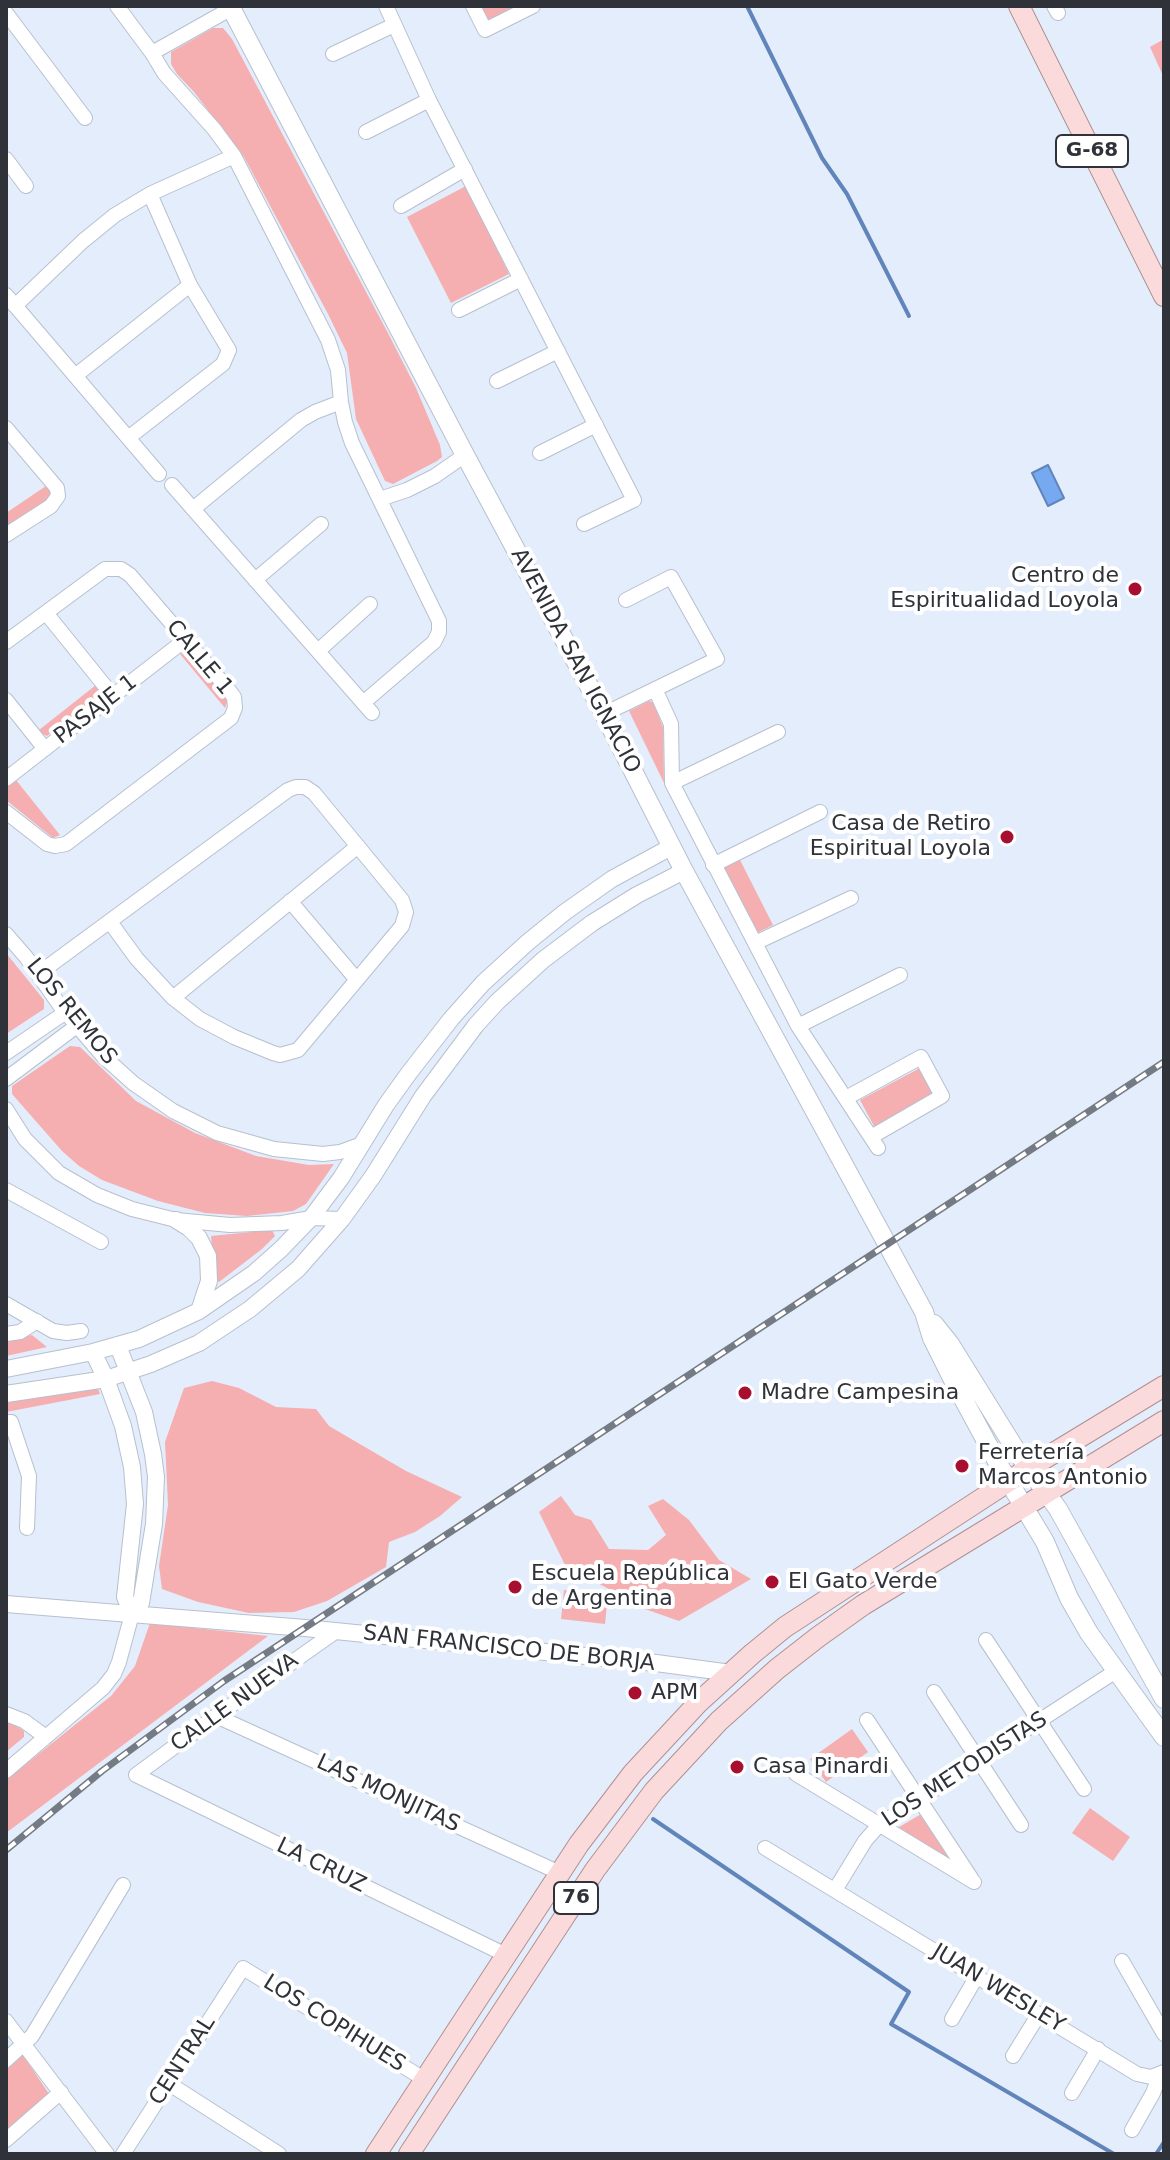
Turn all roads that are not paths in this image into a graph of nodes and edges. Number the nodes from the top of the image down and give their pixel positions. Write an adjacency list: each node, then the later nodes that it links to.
1 (117, 6): 10 (street)
2 (377, 6): 9 (street)
3 (386, 6): 9 (street)
4 (473, 6): 5 (street)
5 (533, 6)
6 (1019, 6): 23 (main road, G-68)
7 (233, 7): 10 (street); 34 (main road, AVENIDA SAN IGNACIO)
8 (6, 13): 13 (street)
9 (394, 25): 11 (street); 12 (street)
10 (152, 53): 15 (street)
11 (333, 54)
12 (429, 100): 14 (street); 17 (street)
13 (85, 118)
14 (366, 132)
15 (234, 156): 19 (street); 29 (street)
16 (6, 159): 18 (street)
17 (465, 169): 20 (street); 21 (street)
18 (26, 186)
19 (150, 194): 22 (street); 24 (street)
20 (401, 206)
21 (521, 279): 25 (street); 26 (street)
22 (190, 285): 27 (street); 32 (street)
23 (1164, 296)
24 (11, 301): 27 (street)
25 (459, 310)
26 (558, 351): 28 (street); 30 (street)
27 (75, 376): 32 (street)
28 (497, 381)
29 (341, 402): 37 (street); 38 (street)
30 (596, 425): 33 (street); 40 (street)
31 (6, 428): 41 (street)
32 (128, 438): 35 (street)
33 (540, 453)
34 (465, 455): 37 (street); 52 (main road, AVENIDA SAN IGNACIO)
35 (159, 474)
36 (172, 485): 38 (street)
37 (380, 499): 48 (street)
38 (193, 509): 42 (street)
39 (321, 524): 42 (street)
40 (584, 524)
41 (6, 535)
42 (255, 580): 48 (street)
43 (626, 600): 49 (street)
44 (370, 604): 48 (street)
45 (46, 613): 46 (street, CALLE 1); 47 (street, CALLE 1); 50 (street)
46 (185, 640): 50 (street, PASAJE 1); 57 (street, CALLE 1)
47 (6, 642)
48 (318, 651)
49 (655, 689): 52 (street); 56 (street)
50 (113, 696): 54 (street, PASAJE 1)
51 (6, 700): 54 (street)
52 (604, 714): 60 (main road, AVENIDA SAN IGNACIO)
53 (778, 732): 56 (street)
54 (45, 749): 55 (street, PASAJE 1)
55 (6, 779)
56 (672, 783): 61 (street)
57 (6, 812)
58 (820, 812): 61 (street)
59 (358, 846): 64 (street); 65 (street); 72 (street)
60 (671, 847): 62 (main road, AVENIDA SAN IGNACIO); 67 (street)
61 (713, 865): 68 (street)
62 (684, 871): 69 (street); 91 (main road, AVENIDA SAN IGNACIO)
63 (851, 898): 68 (street)
64 (290, 901): 72 (street); 73 (street)
65 (110, 922): 70 (street); 73 (street)
66 (6, 934): 70 (street, LOS REMOS)
67 (528, 942): 69 (street); 75 (street)
68 (755, 943): 77 (street)
69 (543, 960): 78 (street)
70 (38, 974): 74 (street, LOS REMOS)
71 (900, 975): 77 (street)
72 (357, 980): 73 (street)
73 (173, 998)
74 (66, 1012): 76 (street, LOS REMOS); 79 (street)
75 (451, 1019): 78 (street); 83 (street)
76 (78, 1025): 80 (street); 83 (street, LOS REMOS)
77 (798, 1026): 81 (street)
78 (469, 1034): 86 (street)
79 (6, 1053)
80 (6, 1079)
81 (846, 1098): 81 (street)
82 (6, 1109): 87 (street)
83 (362, 1144): 85 (street)
84 (6, 1190): 88 (street)
85 (311, 1218): 86 (street); 87 (street); 90 (street)
86 (342, 1219): 98 (street)
87 (176, 1220): 90 (street)
88 (101, 1242)
89 (6, 1304): 92 (street)
90 (199, 1311): 95 (street)
91 (924, 1312): 104 (main road, AVENIDA SAN IGNACIO); 105 (main road, AVENIDA SAN IGNACIO)
92 (37, 1321): 93 (street); 94 (street)
93 (81, 1331)
94 (6, 1334)
95 (118, 1346): 96 (street); 98 (street)
96 (93, 1352): 97 (street); 99 (street)
97 (6, 1369)
98 (129, 1372): 99 (street); 110 (street)
99 (106, 1379): 101 (street); 110 (street)
100 (1164, 1386): 104 (main road, 76)
101 (6, 1394)
102 (1164, 1421): 106 (main road, 76)
103 (6, 1422): 108 (street)
104 (1029, 1468): 105 (main road, 76); 106 (main road, AVENIDA SAN IGNACIO)
105 (1009, 1482): 107 (main road, AVENIDA SAN IGNACIO); 114 (main road, 76)
106 (1047, 1493): 107 (main road, 76); 116 (main road, AVENIDA SAN IGNACIO)
107 (1023, 1507): 113 (main road, AVENIDA SAN IGNACIO); 158 (main road, 76)
108 (27, 1528)
109 (6, 1604): 110 (street, SAN FRANCISCO DE BORJA)
110 (132, 1614): 111 (street, SAN FRANCISCO DE BORJA); 121 (street)
111 (335, 1632): 114 (street, SAN FRANCISCO DE BORJA); 118 (street, CALLE NUEVA)
112 (986, 1640): 120 (street)
113 (1116, 1671): 120 (street, LOS METODISTAS); 122 (main road, AVENIDA SAN IGNACIO)
114 (731, 1673): 132 (main road, 76)
115 (934, 1692): 123 (street)
116 (1164, 1699)
117 (6, 1714): 121 (street)
118 (216, 1716): 126 (street, CALLE NUEVA); 132 (street, LAS MONJITAS)
119 (867, 1720): 128 (street)
120 (1039, 1721): 123 (street, LOS METODISTAS); 127 (street)
121 (46, 1737): 124 (street)
122 (1164, 1737)
123 (979, 1760): 128 (street, LOS METODISTAS); 130 (street)
124 (6, 1771)
125 (796, 1774): 129 (street)
126 (136, 1775): 135 (street, LA CRUZ)
127 (1084, 1789)
128 (919, 1799): 129 (street, LOS METODISTAS); 129 (street)
129 (879, 1825): 134 (street, LOS METODISTAS)
130 (1021, 1825)
131 (765, 1848): 134 (street, JUAN WESLEY)
132 (560, 1873): 135 (main road, 76)
133 (123, 1885): 143 (street)
134 (835, 1890): 138 (street, JUAN WESLEY)
135 (506, 1955): 148 (main road, 76)
136 (1122, 1961): 142 (street)
137 (243, 1968): 148 (street, LOS COPIHUES); 149 (street, CENTRAL)
138 (977, 1976): 139 (street, JUAN WESLEY); 140 (street)
139 (1039, 2014): 144 (street, JUAN WESLEY); 145 (street)
140 (952, 2019)
141 (6, 2021): 143 (street)
142 (1164, 2034)
143 (23, 2044): 146 (street); 150 (street)
144 (1098, 2049): 147 (street, JUAN WESLEY); 151 (street)
145 (1013, 2056)
146 (6, 2060)
147 (1159, 2074): 152 (street)
148 (424, 2079): 157 (main road, 76)
149 (168, 2083): 155 (street, CENTRAL); 156 (street)
150 (61, 2092): 153 (street); 154 (street)
151 (1072, 2093)
152 (1132, 2130)
153 (6, 2140)
154 (107, 2154)
155 (123, 2154)
156 (279, 2154)
157 (376, 2154)
158 (409, 2154)

